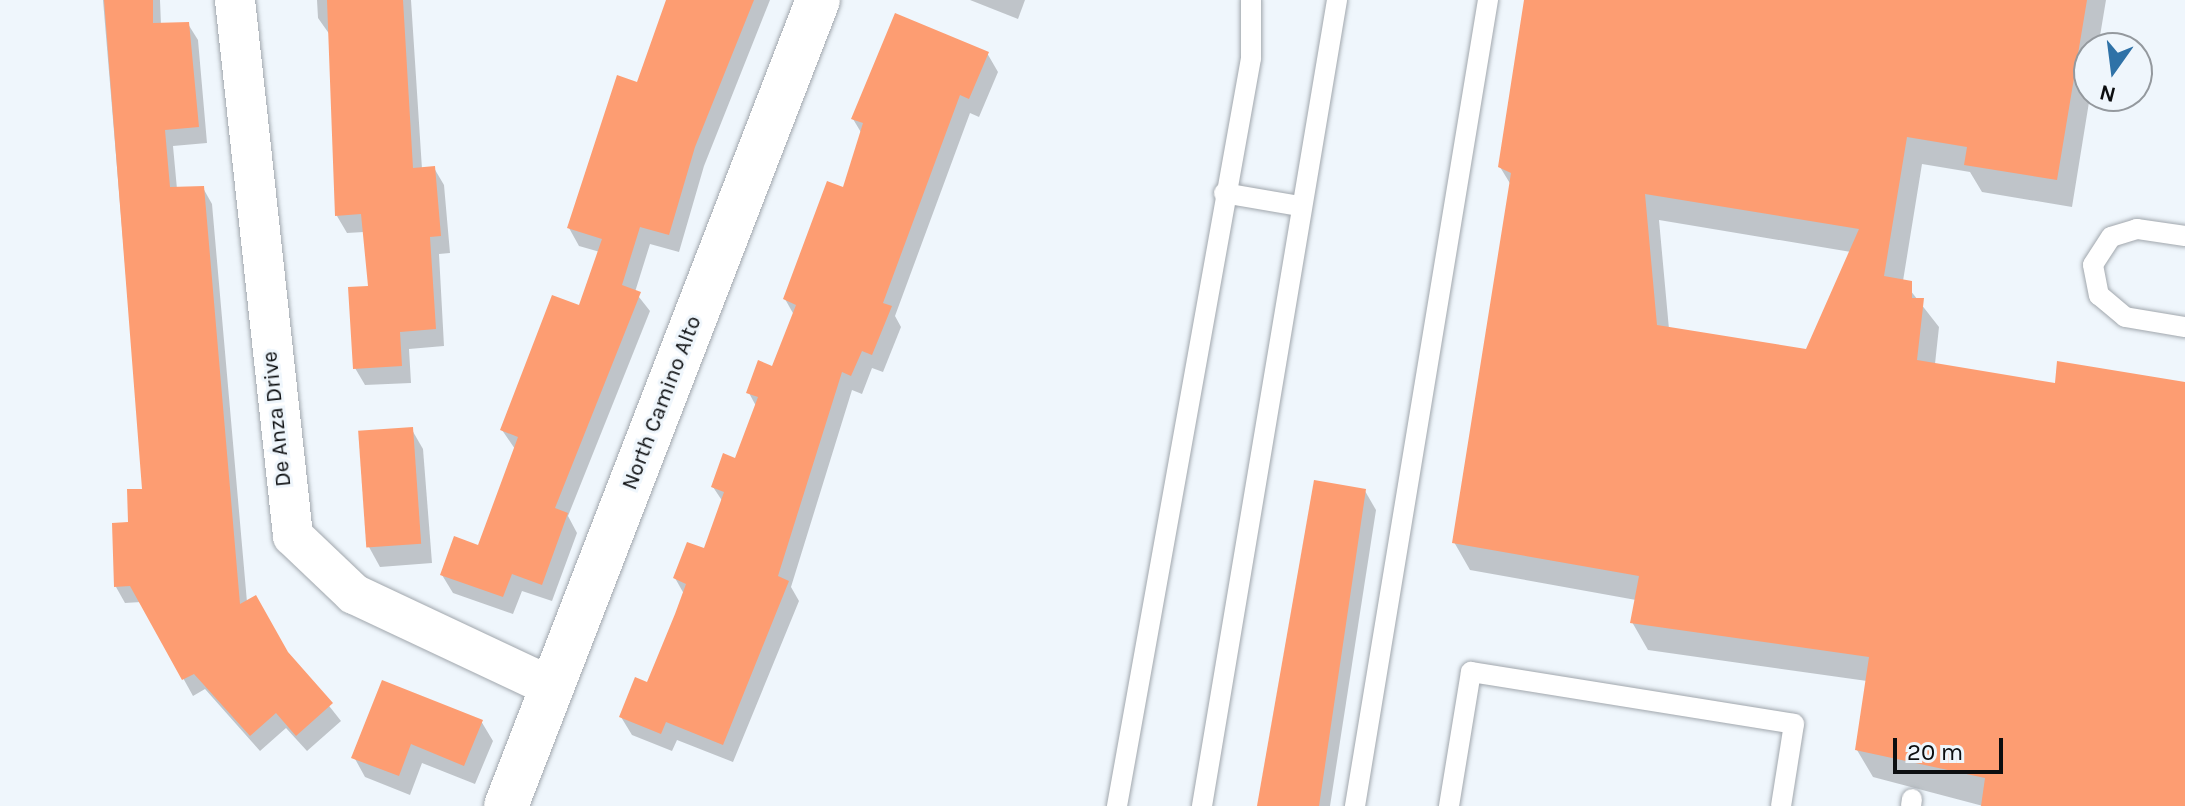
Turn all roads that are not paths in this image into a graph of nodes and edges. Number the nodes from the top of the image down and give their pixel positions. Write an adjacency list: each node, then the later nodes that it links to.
1 (235, 0): 10 (street, De Anza Drive)
2 (818, 0): 10 (street, North Camino Alto)
3 (1251, 0): 6 (lane)
4 (1337, 0): 7 (lane)
5 (1488, 0): 14 (lane)
6 (1224, 193): 7 (lane); 12 (lane)
7 (1299, 206): 13 (lane)
8 (2185, 236): 9 (lane)
9 (2185, 327)
10 (552, 687): 11 (street, North Camino Alto)
11 (506, 806)
12 (1117, 806)
13 (1202, 806)
14 (1355, 806)
15 (1449, 806): 16 (lane)
16 (1781, 806)

